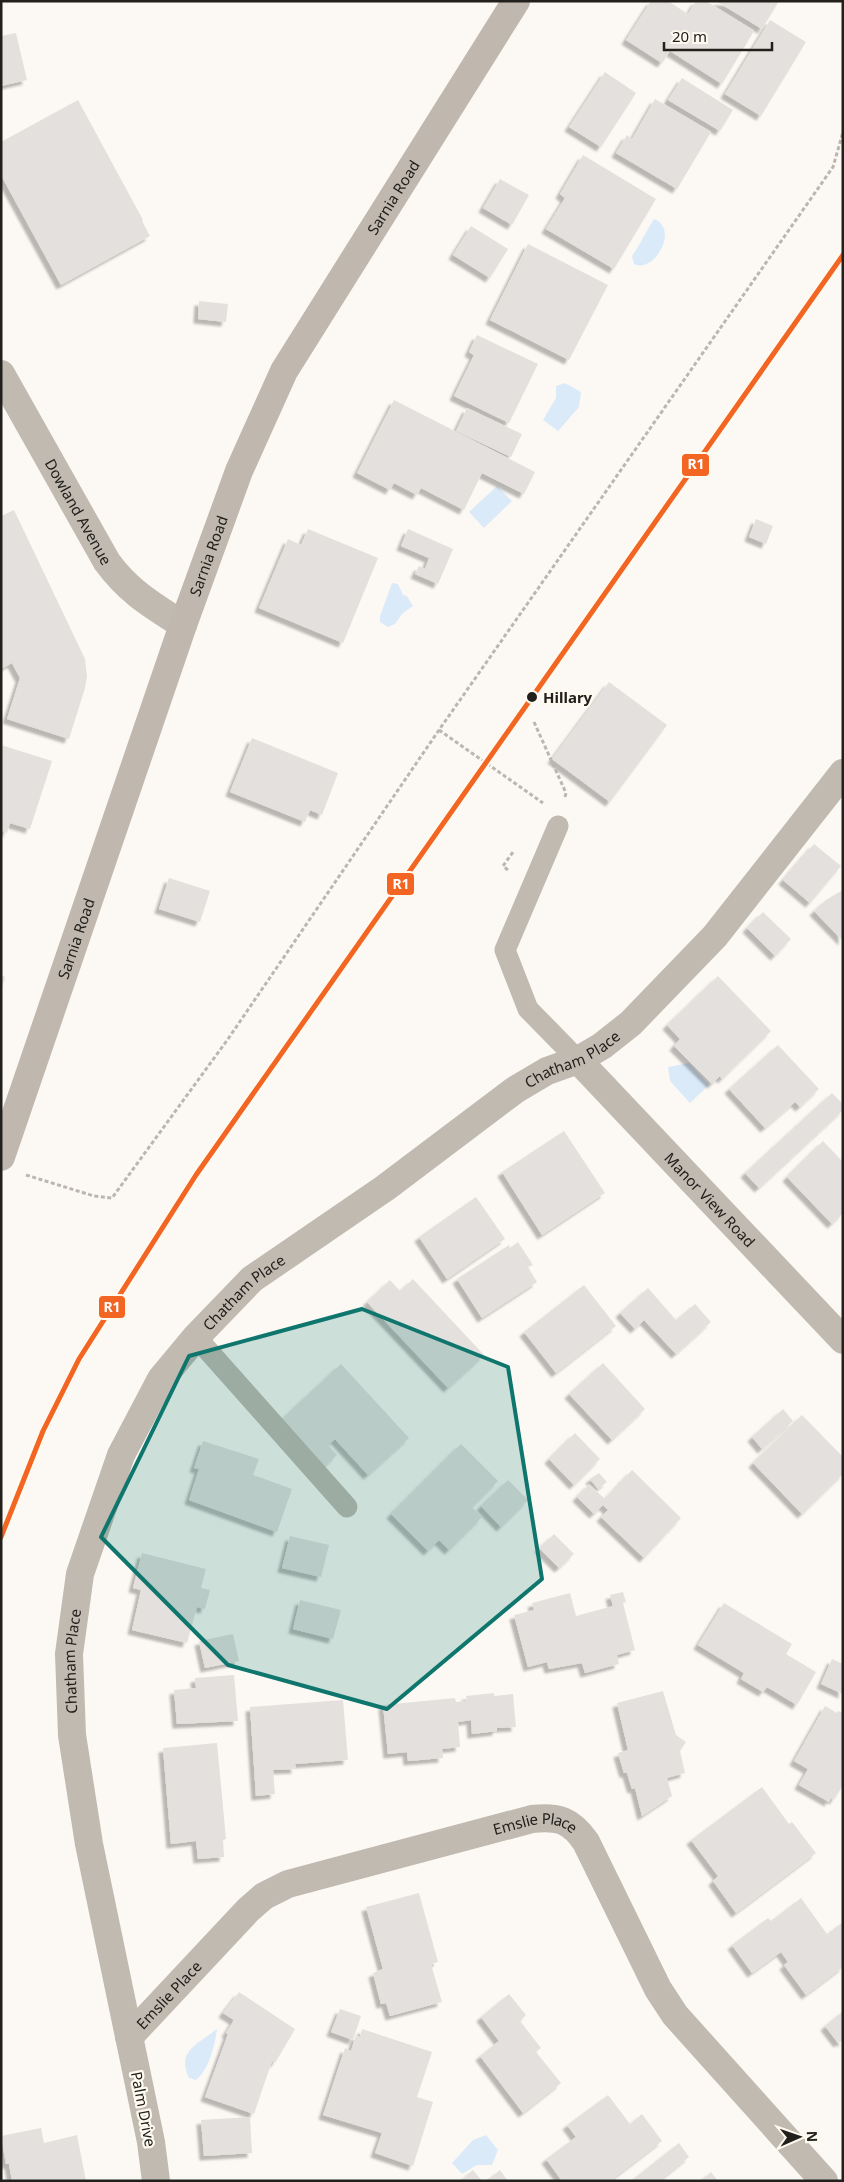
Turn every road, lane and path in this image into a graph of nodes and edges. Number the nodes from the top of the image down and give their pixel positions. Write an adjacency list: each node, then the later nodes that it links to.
1 (516, 1): 4 (main road, Sarnia Road)
2 (843, 132): 6 (path)
3 (1, 374): 4 (street, Dowland Avenue)
4 (183, 625): 11 (main road, Sarnia Road)
5 (534, 722): 9 (path)
6 (439, 730): 8 (path); 11 (path)
7 (843, 773): 10 (street, Chatham Place)
8 (546, 805)
9 (558, 826): 10 (lane)
10 (578, 1060): 12 (street, Chatham Place); 13 (street, Manor View Road)
11 (10, 1165)
12 (196, 1337): 14 (lane); 15 (street, Chatham Place)
13 (843, 1340)
14 (347, 1507)
15 (129, 2037): 16 (street, Palm Drive); 17 (street, Emslie Place)
16 (156, 2181)
17 (824, 2181)

